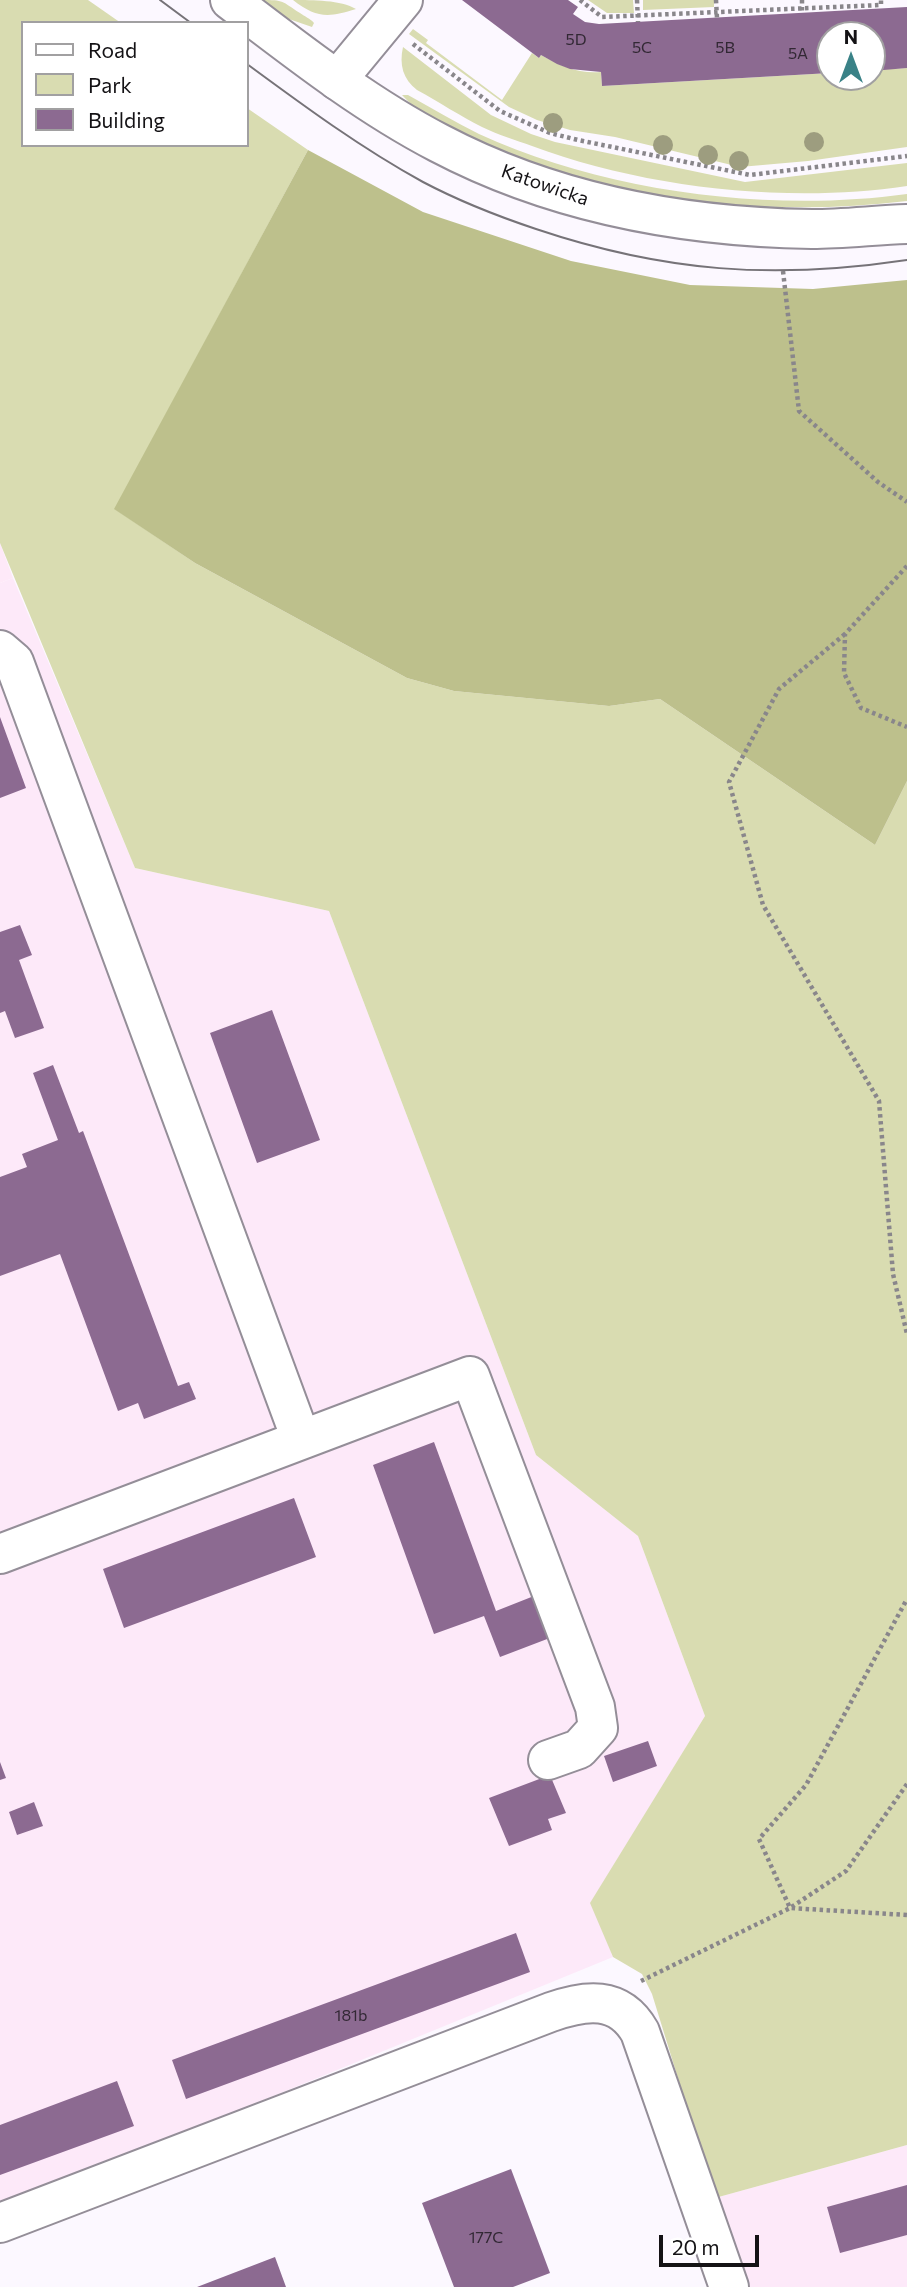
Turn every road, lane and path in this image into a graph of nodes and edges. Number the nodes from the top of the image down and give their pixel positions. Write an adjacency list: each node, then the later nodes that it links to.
1 (230, 0): 12 (main road, Katowicka)
2 (580, 0): 9 (path)
3 (637, 0): 9 (path)
4 (716, 0): 10 (path)
5 (802, 0): 8 (path)
6 (881, 4): 8 (path)
7 (394, 11): 12 (main road); 13 (path)
8 (802, 11): 10 (path)
9 (638, 15): 10 (path); 11 (path)
10 (717, 15)
11 (638, 22)
12 (338, 80): 14 (main road, Katowicka)
13 (907, 156)
14 (907, 224)
15 (783, 271): 16 (path)
16 (907, 502)
17 (907, 566): 18 (path)
18 (845, 634): 20 (path); 21 (path)
19 (0, 650): 22 (main road)
20 (907, 727)
21 (907, 1334)
22 (301, 1439): 23 (main road); 25 (main road)
23 (0, 1554)
24 (907, 1599): 27 (path)
25 (548, 1760)
26 (907, 1784): 27 (path)
27 (790, 1908): 28 (path); 29 (path)
28 (907, 1915)
29 (598, 2002): 30 (main road); 31 (main road)
30 (0, 2223)
31 (729, 2287)

